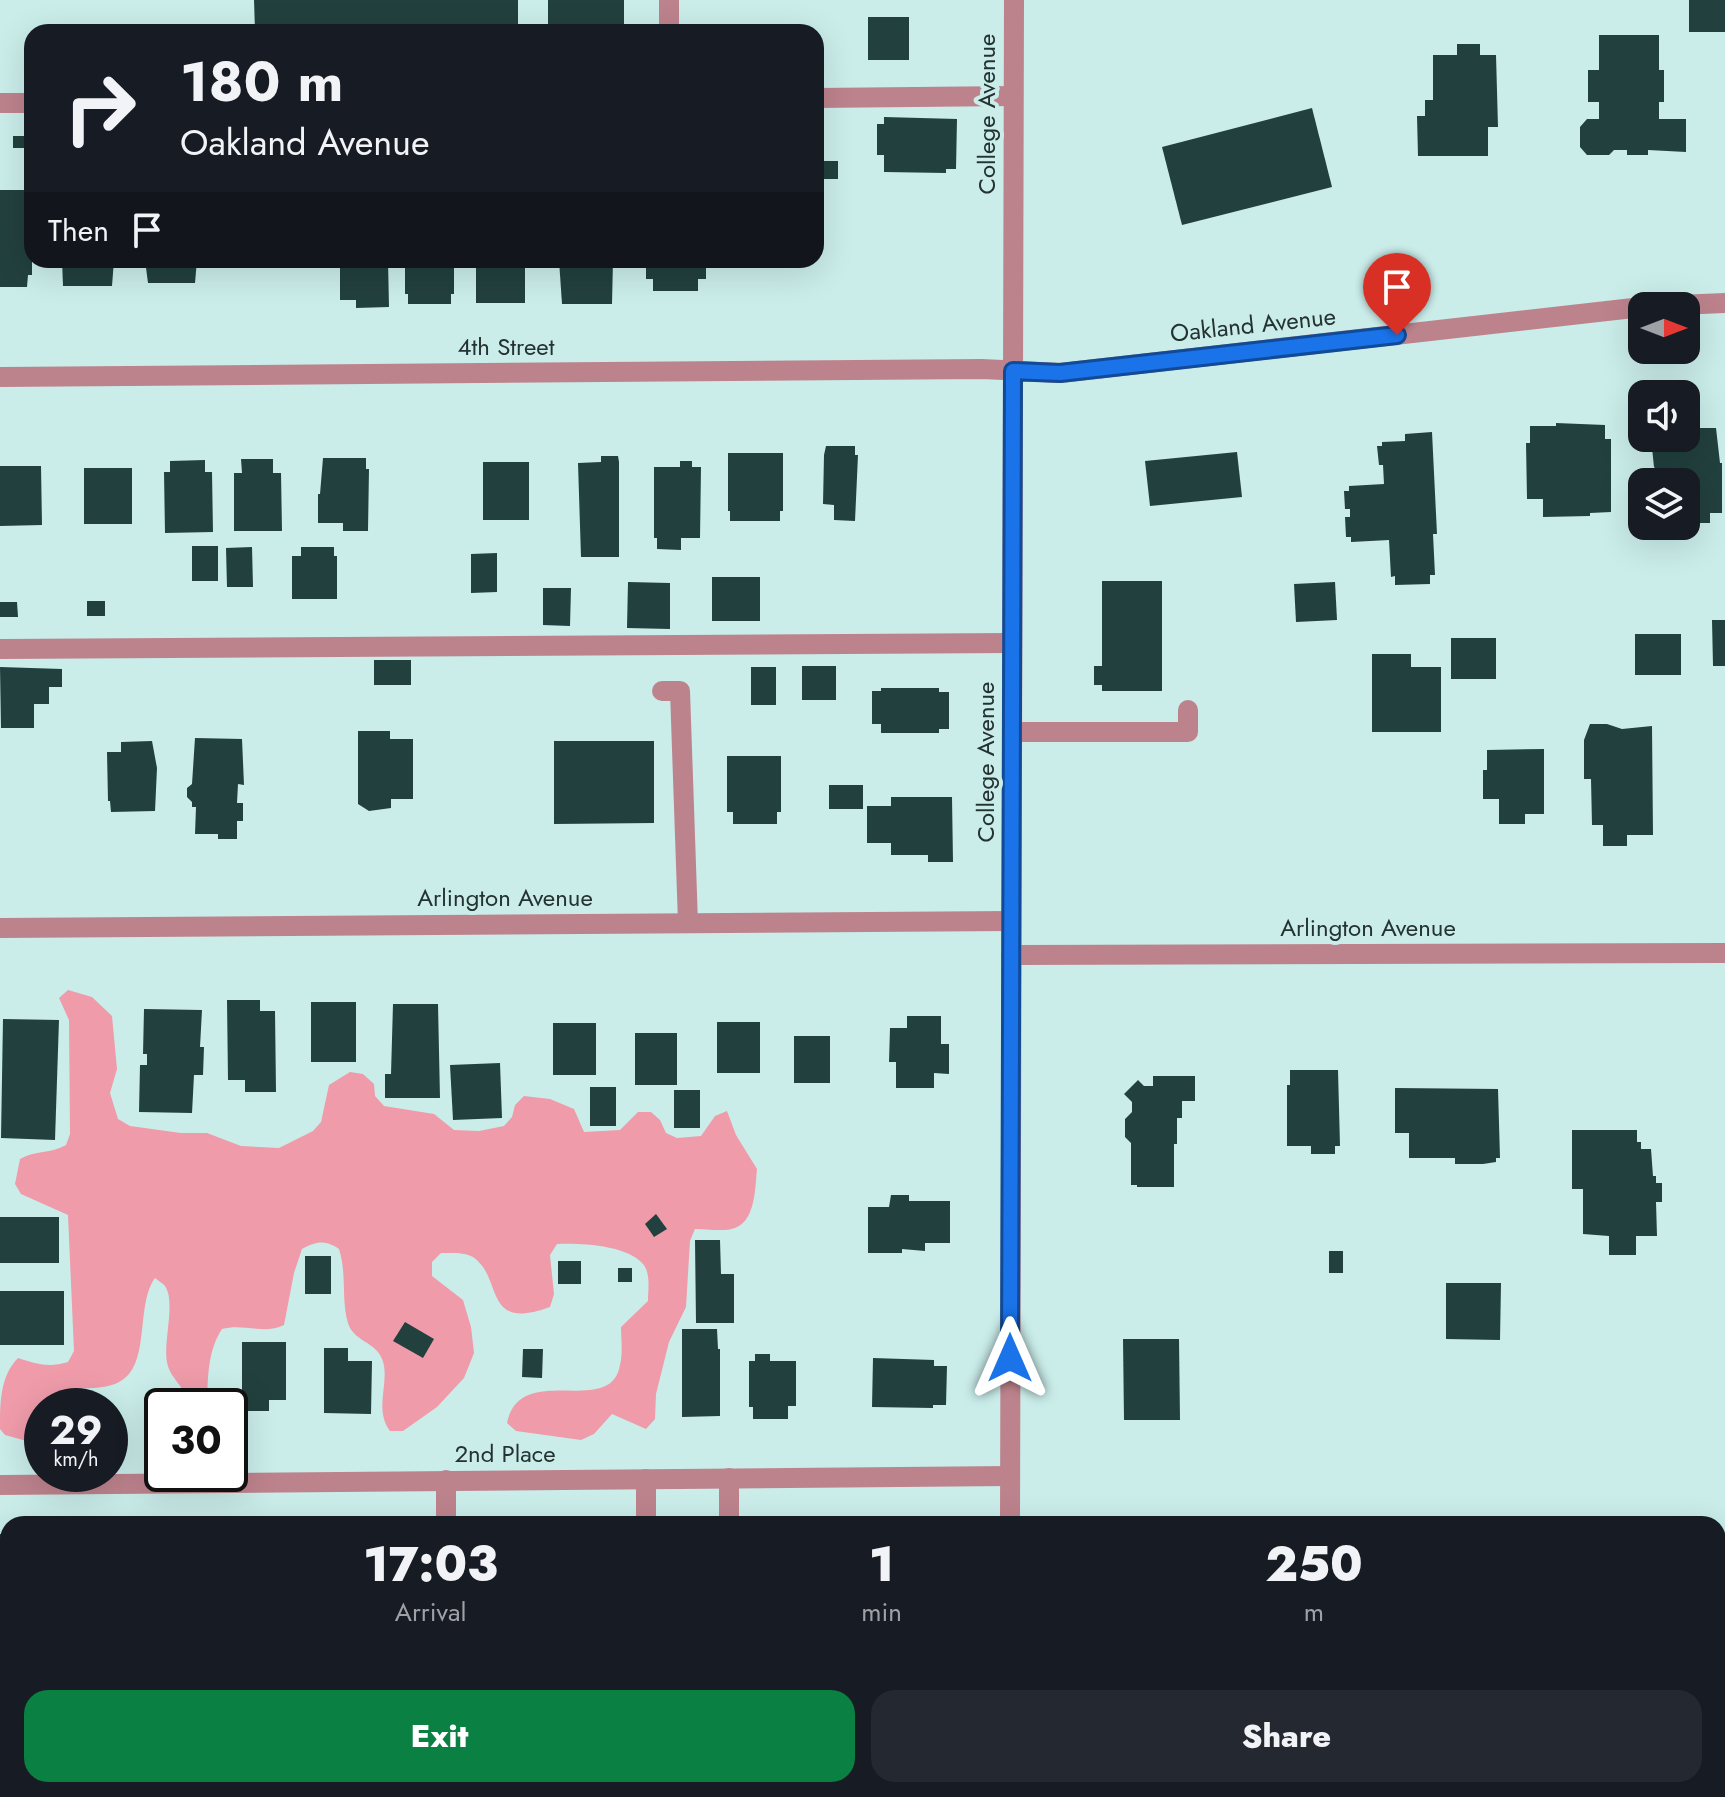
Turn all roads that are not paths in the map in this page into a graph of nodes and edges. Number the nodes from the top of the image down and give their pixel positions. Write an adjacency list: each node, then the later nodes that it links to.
1 (669, 0): 3 (street)
2 (1014, 0): 4 (street, College Avenue)
3 (669, 24)
4 (1013, 96): 5 (street); 11 (street, College Avenue)
5 (824, 98)
6 (0, 103): 7 (street)
7 (24, 103)
8 (1725, 303): 9 (street)
9 (1700, 304)
10 (1628, 309): 11 (street, Oakland Avenue)
11 (1013, 371): 12 (street, 4th Street); 13 (street, College Avenue)
12 (0, 377)
13 (1012, 643): 14 (street); 17 (street, College Avenue)
14 (0, 649)
15 (662, 691): 19 (street)
16 (1188, 710): 17 (street)
17 (1012, 732): 18 (street, College Avenue)
18 (1011, 921): 19 (street, Arlington Avenue); 22 (street, College Avenue)
19 (688, 923): 20 (street, Arlington Avenue)
20 (0, 928)
21 (1725, 953): 22 (street, Arlington Avenue)
22 (1011, 955): 23 (street, College Avenue)
23 (1010, 1476): 24 (street, 2nd Place); 31 (street, College Avenue)
24 (729, 1478): 25 (street, 2nd Place); 30 (street)
25 (646, 1479): 26 (street, 2nd Place); 29 (street)
26 (446, 1480): 27 (street, 2nd Place); 28 (street)
27 (0, 1485)
28 (446, 1516)
29 (646, 1516)
30 (729, 1516)
31 (1010, 1516)

